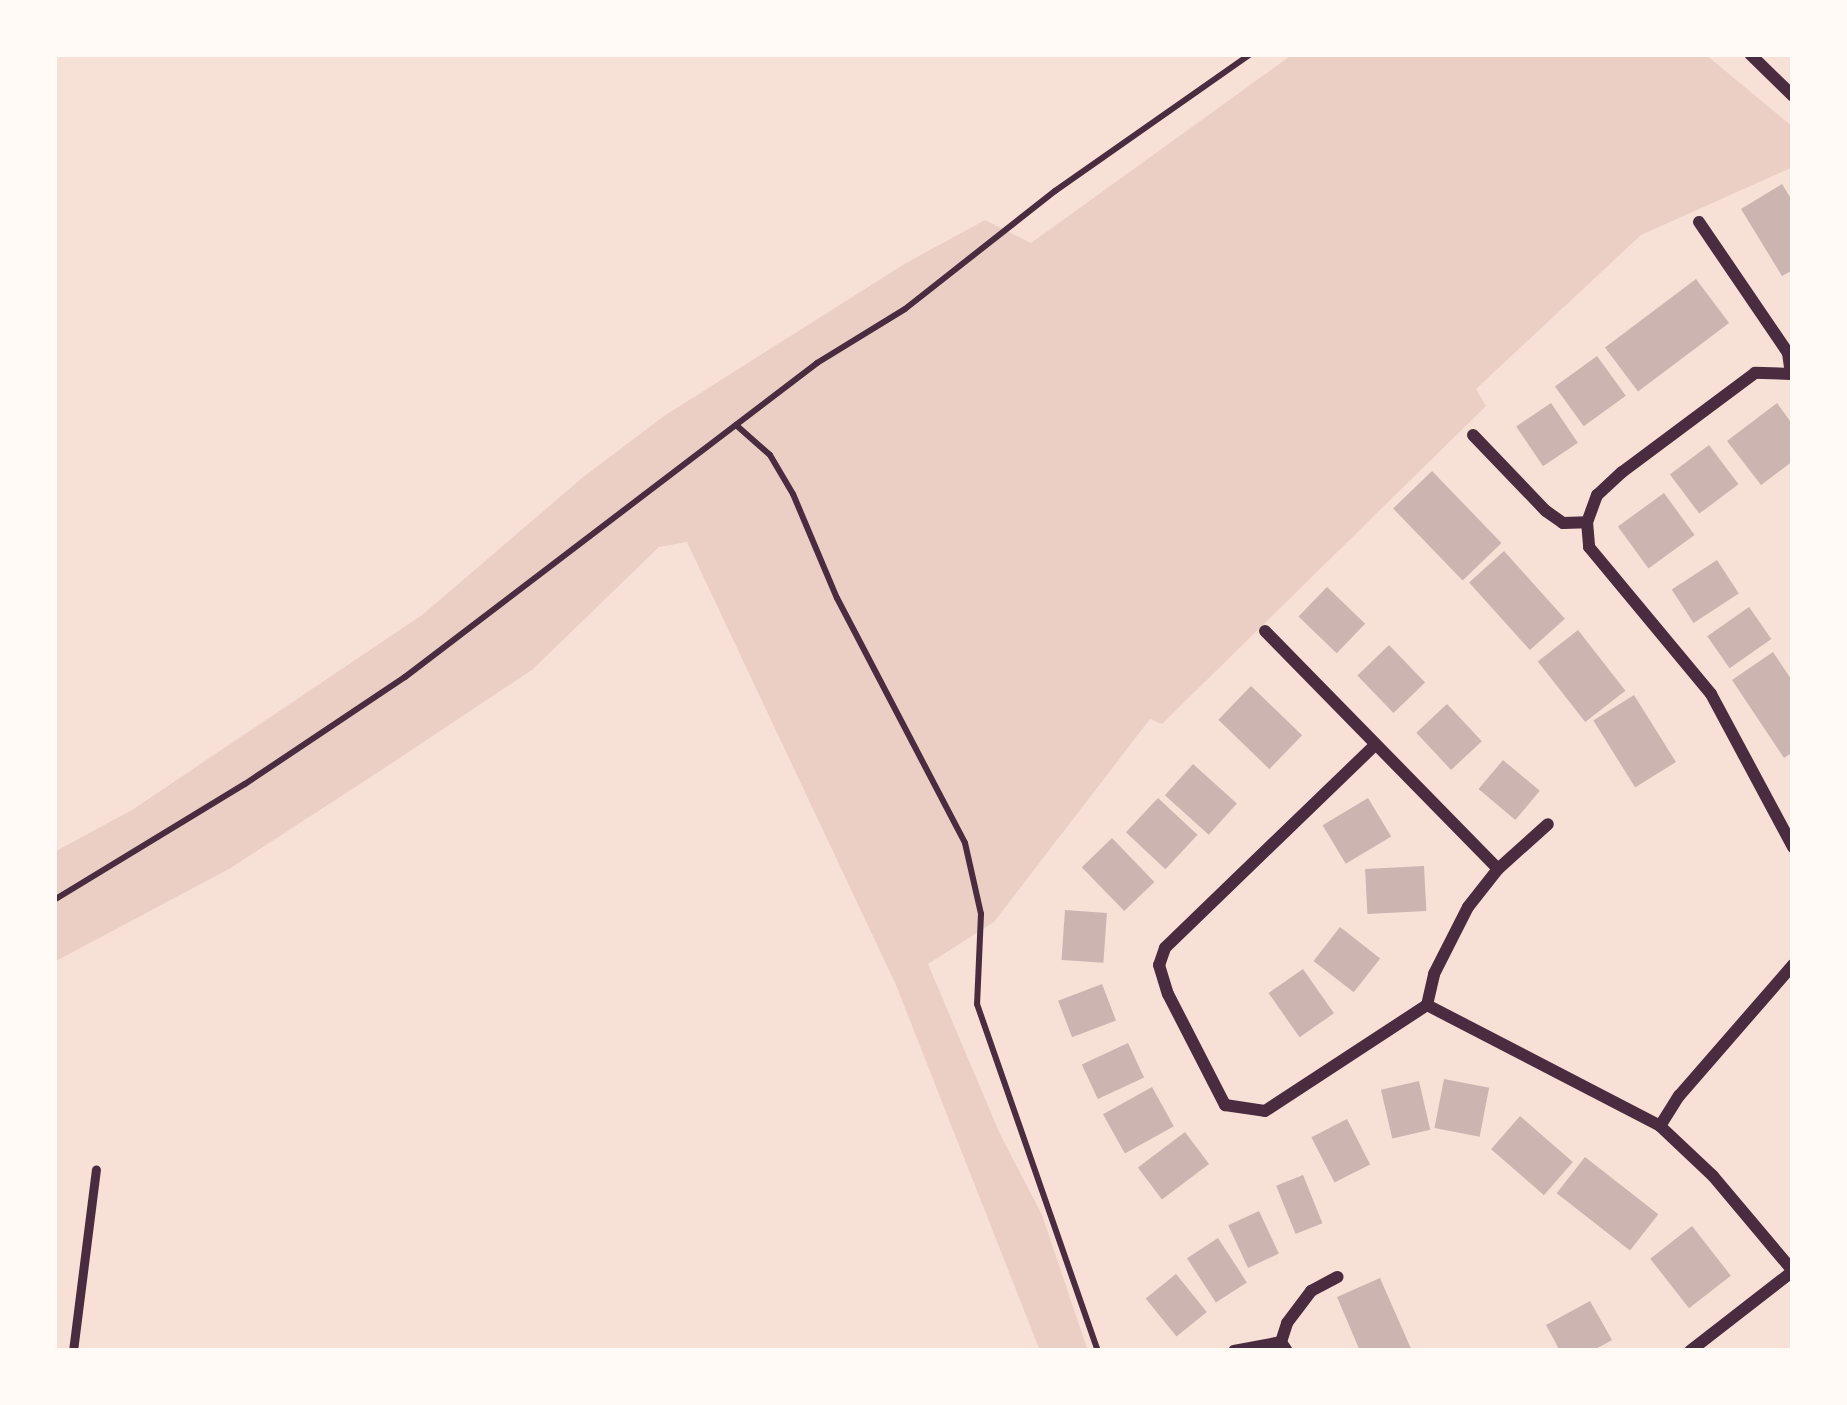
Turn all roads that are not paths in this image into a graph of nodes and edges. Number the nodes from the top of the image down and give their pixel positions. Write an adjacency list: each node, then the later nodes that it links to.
1 (1750, 54): 2 (street)
2 (1793, 96)
3 (1699, 222): 4 (street)
4 (1792, 374): 6 (street)
5 (1473, 435): 6 (street)
6 (1587, 522): 10 (street)
7 (1264, 631): 8 (street)
8 (1375, 745): 11 (street); 13 (street)
9 (1548, 824): 11 (street)
10 (1793, 847)
11 (1498, 869): 13 (street)
12 (1793, 965): 14 (street)
13 (1427, 1005): 14 (street)
14 (1660, 1126): 16 (street)
15 (96, 1169): 19 (lane)
16 (1793, 1271): 21 (street)
17 (1337, 1277): 18 (street)
18 (1284, 1346): 20 (street)
19 (74, 1351)
20 (1234, 1351)
21 (1690, 1351)

